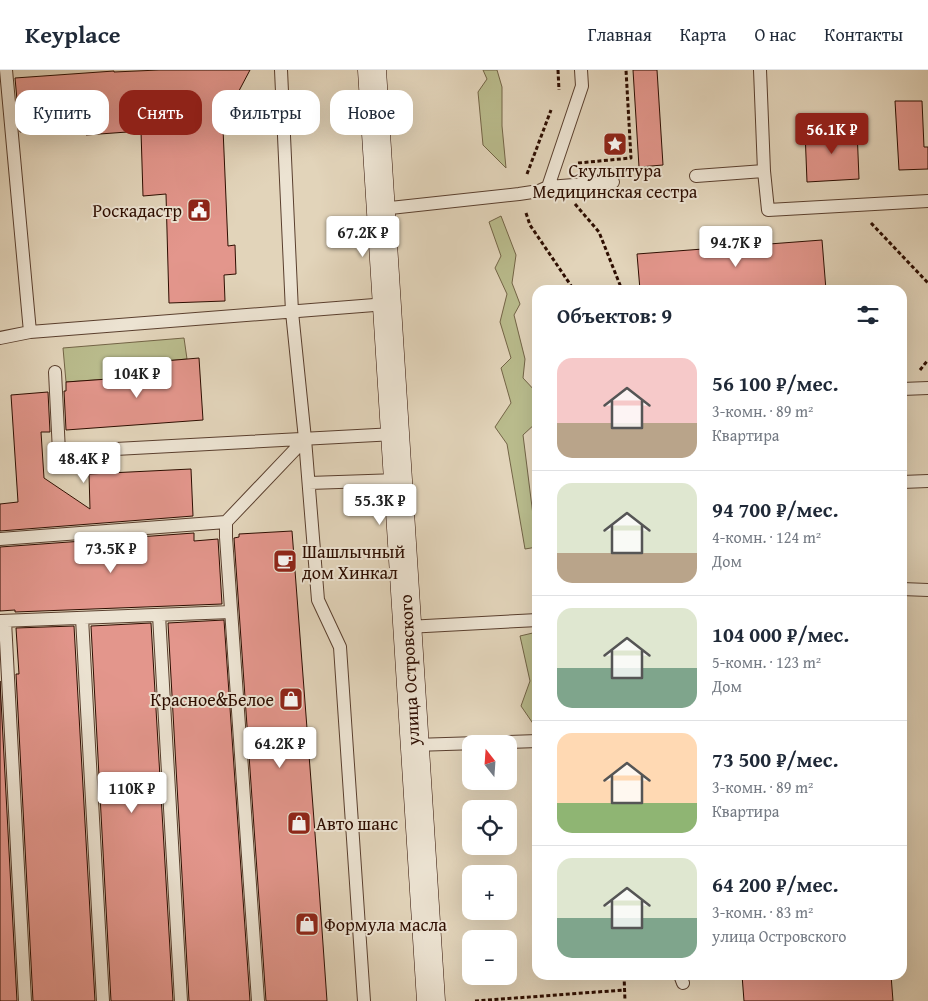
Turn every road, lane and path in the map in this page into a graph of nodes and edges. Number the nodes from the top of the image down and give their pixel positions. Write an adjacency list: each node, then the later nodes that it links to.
1 (6, 70): 19 (lane)
2 (281, 70): 18 (lane)
3 (372, 70): 14 (main road, улица Островского)
4 (581, 70): 11 (lane)
5 (626, 70): 7 (path)
6 (760, 70): 8 (lane)
7 (577, 163)
8 (764, 170): 9 (lane); 13 (lane)
9 (696, 176)
10 (614, 182): 11 (lane)
11 (554, 187): 14 (lane); 16 (path)
12 (928, 201): 13 (lane)
13 (855, 206): 15 (path)
14 (381, 209): 17 (main road, улица Островского)
15 (928, 283)
16 (620, 285)
17 (387, 304): 18 (lane); 24 (main road, улица Островского)
18 (292, 312): 19 (lane); 25 (lane)
19 (30, 332): 20 (lane)
20 (0, 338)
21 (55, 372): 25 (lane)
22 (928, 388): 23 (lane)
23 (907, 389)
24 (396, 434): 25 (lane); 26 (main road, улица Островского)
25 (305, 439): 29 (lane); 30 (lane)
26 (398, 480): 29 (lane); 39 (main road, улица Островского)
27 (928, 481): 28 (lane)
28 (907, 482)
29 (309, 483): 48 (lane)
30 (226, 522): 31 (lane); 34 (lane)
31 (0, 539)
32 (907, 589): 33 (lane)
33 (928, 590)
34 (231, 612): 35 (lane); 47 (lane)
35 (159, 615): 36 (lane); 46 (lane)
36 (82, 618): 38 (lane); 45 (lane)
37 (532, 620): 39 (lane)
38 (3, 621): 44 (lane)
39 (407, 627): 41 (main road, улица Островского)
40 (532, 741): 41 (lane)
41 (414, 745): 49 (main road, улица Островского)
42 (624, 980): 43 (path)
43 (624, 990): 50 (path); 51 (path)
44 (25, 1001)
45 (103, 1001)
46 (181, 1001)
47 (258, 1001)
48 (364, 1001)
49 (431, 1001)
50 (475, 1001)
51 (625, 1001)

